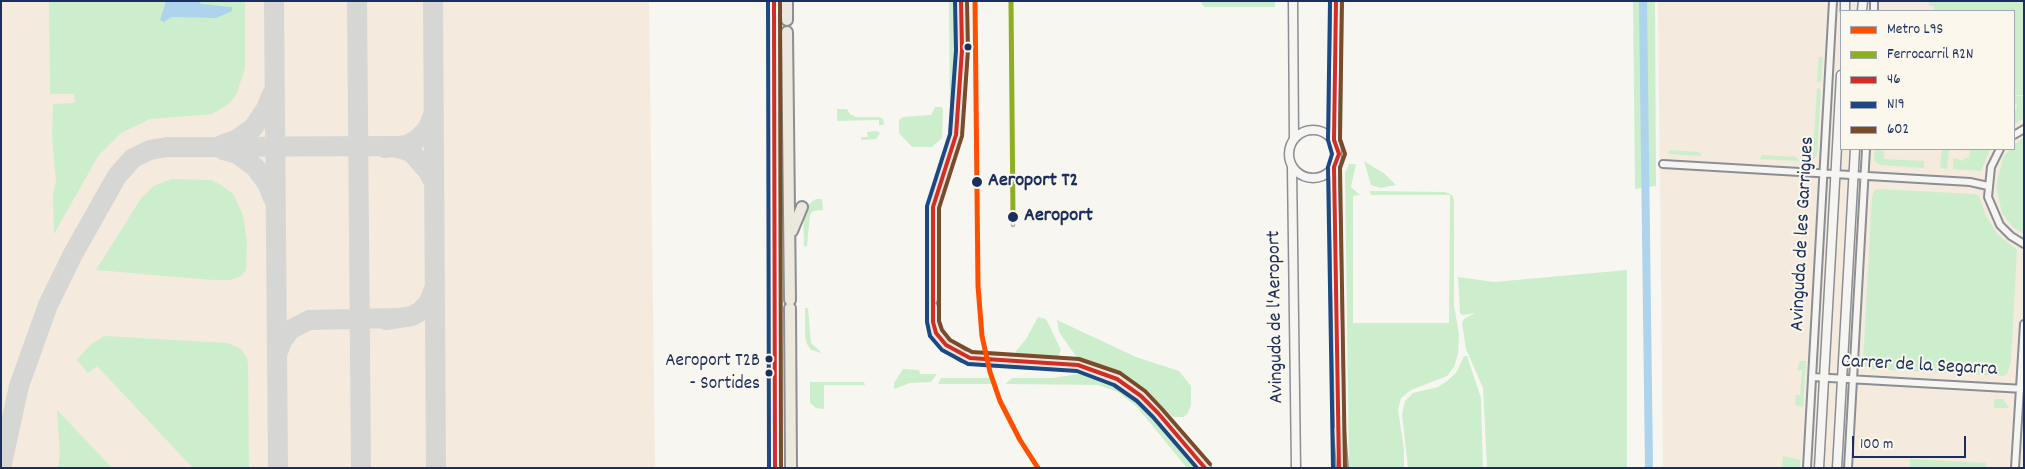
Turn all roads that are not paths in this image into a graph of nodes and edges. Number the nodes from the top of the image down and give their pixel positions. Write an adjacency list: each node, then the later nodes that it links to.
1 (787, 1): 6 (main road)
2 (961, 1): 33 (main road)
3 (1293, 1): 9 (street, Avinguda de l'Aeroport)
4 (1336, 1): 10 (street)
5 (1833, 1): 17 (street, Avinguda de les Garrigues)
6 (787, 20)
7 (787, 32): 23 (main road)
8 (1840, 95): 18 (street, Avinguda de les Garrigues)
9 (1294, 139): 10 (street); 15 (street, Avinguda de l'Aeroport)
10 (1334, 140): 16 (street)
11 (1854, 150): 19 (street)
12 (1866, 150): 20 (street)
13 (2000, 150): 21 (street)
14 (1662, 164): 17 (street)
15 (1292, 166): 16 (street); 34 (street, Avinguda de l'Aeroport)
16 (1334, 167): 31 (street)
17 (1824, 174): 18 (street); 26 (street, Avinguda de les Garrigues)
18 (1836, 174): 19 (street); 27 (street, Avinguda de les Garrigues)
19 (1853, 175): 20 (street); 28 (street)
20 (1864, 176): 21 (street); 29 (street)
21 (1988, 186): 24 (street)
22 (802, 207): 23 (main road)
23 (790, 236): 32 (main road)
24 (2022, 245)
25 (2024, 324): 30 (street)
26 (1812, 377): 27 (street, Carrer de la Segarra); 36 (street, Avinguda de les Garrigues)
27 (1824, 377): 28 (street, Carrer de la Segarra); 37 (street, Avinguda de les Garrigues)
28 (1842, 378): 29 (street, Carrer de la Segarra); 38 (street)
29 (1853, 379): 30 (street, Carrer de la Segarra); 39 (street)
30 (2022, 389): 40 (street)
31 (1338, 430): 35 (main road)
32 (791, 468)
33 (1205, 468)
34 (1296, 468)
35 (1341, 468)
36 (1807, 468)
37 (1819, 468)
38 (1837, 468)
39 (1848, 468)
40 (2015, 468)

